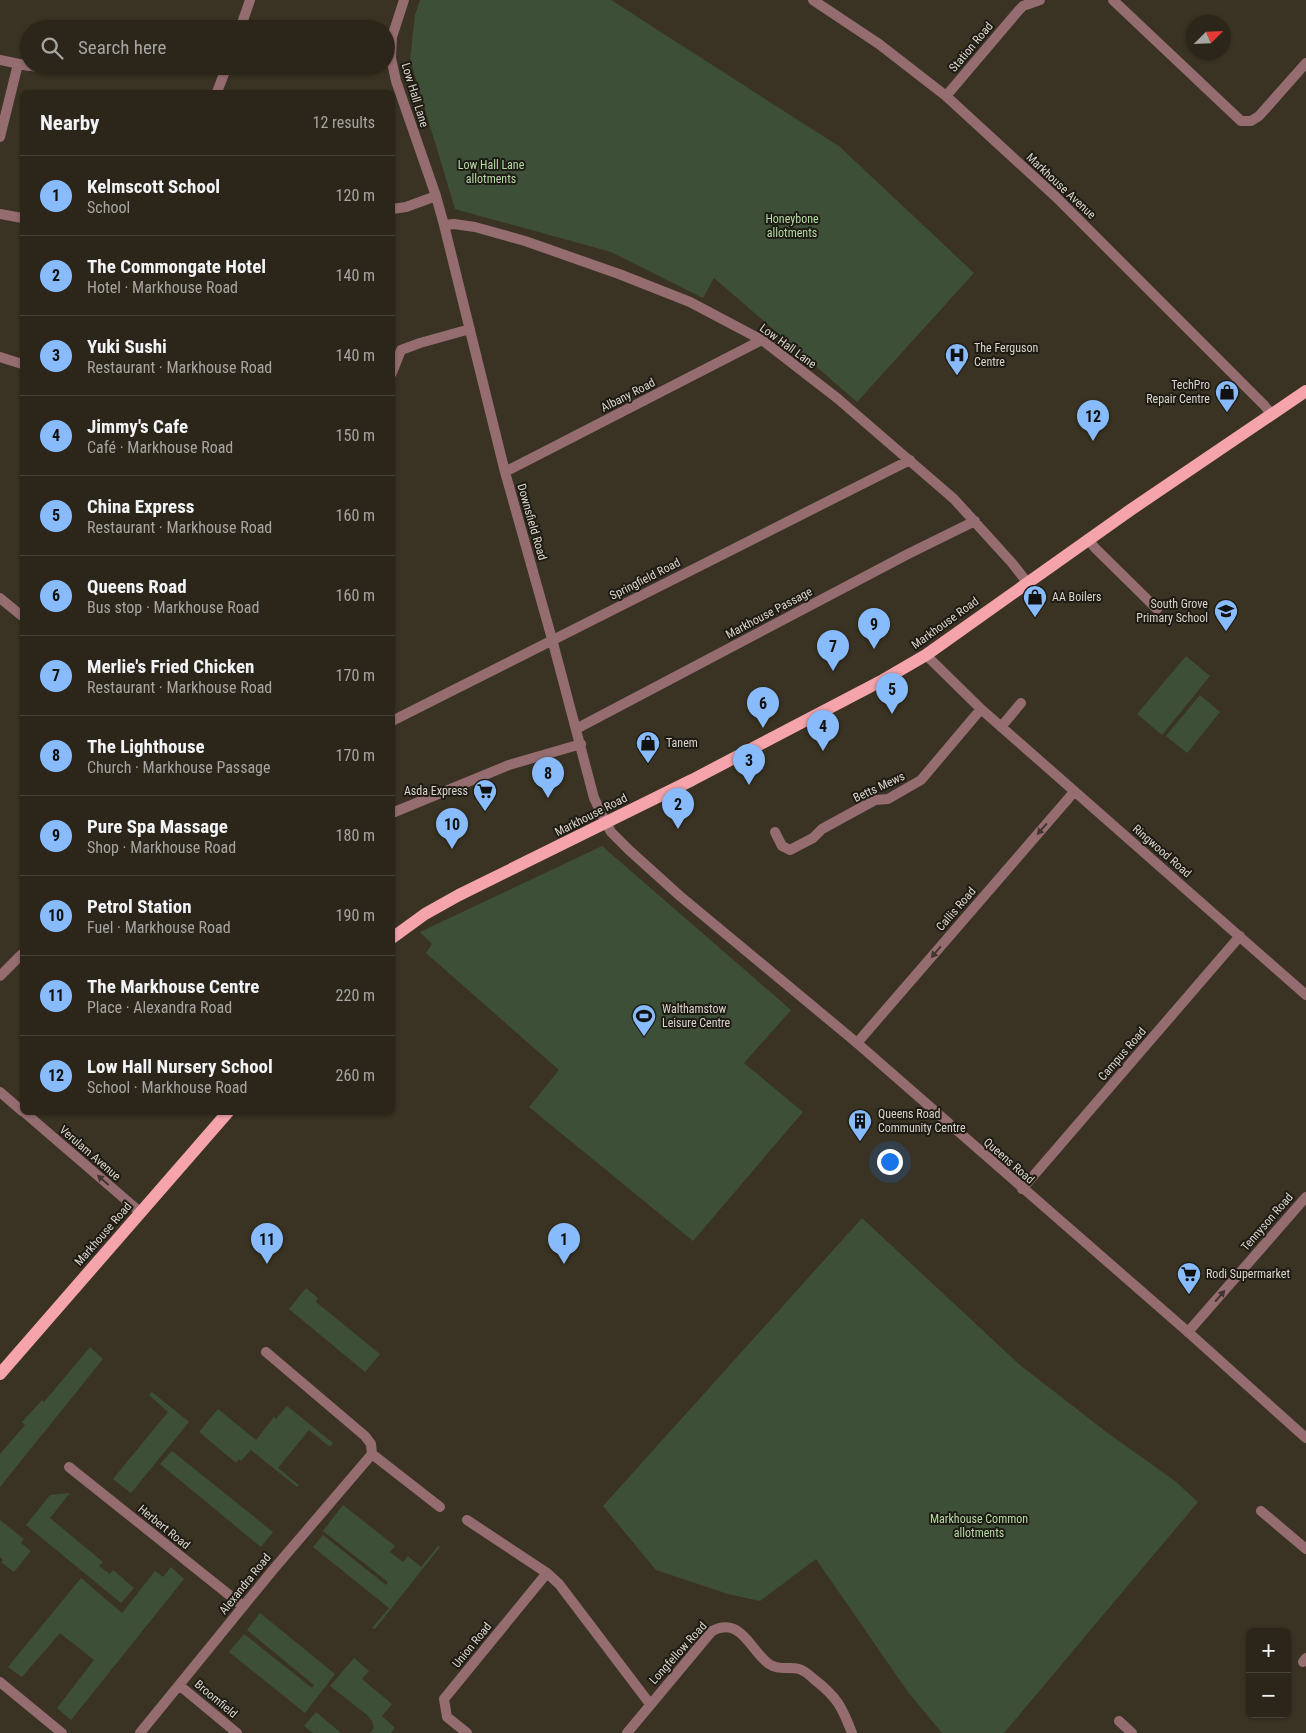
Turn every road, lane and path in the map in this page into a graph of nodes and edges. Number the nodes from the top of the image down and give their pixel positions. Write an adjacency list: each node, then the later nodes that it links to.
1 (250, 0): 6 (street)
2 (404, 0): 7 (street, Low Hall Lane)
3 (813, 0): 15 (street, Markhouse Avenue)
4 (1040, 0): 15 (street, Station Road)
5 (1113, 0): 9 (street)
6 (243, 20)
7 (395, 28)
8 (0, 60): 10 (street)
9 (1306, 63)
10 (20, 64)
11 (22, 75): 16 (street)
12 (223, 75): 14 (street)
13 (395, 75): 17 (street, Low Hall Lane)
14 (218, 90)
15 (946, 96): 28 (street, Markhouse Avenue)
16 (0, 137)
17 (436, 196): 18 (street); 21 (street, Low Hall Lane)
18 (395, 209)
19 (0, 214): 20 (street)
20 (20, 218)
21 (444, 225): 22 (street, Downsfield Road); 23 (street, Low Hall Lane)
22 (470, 329): 26 (street); 30 (street, Downsfield Road)
23 (762, 340): 29 (street, Low Hall Lane); 30 (street, Albany Road)
24 (0, 357): 25 (street)
25 (20, 363)
26 (395, 365)
27 (1306, 391): 28 (main road, Markhouse Road)
28 (1272, 415): 32 (main road, Markhouse Road)
29 (910, 460): 31 (street, Low Hall Lane); 37 (street, Springfield Road)
30 (505, 472): 37 (street, Downsfield Road)
31 (975, 521): 33 (street, Low Hall Lane); 43 (street, Markhouse Passage)
32 (1088, 539): 33 (main road, Markhouse Road); 35 (street)
33 (1027, 582): 38 (main road, Markhouse Road)
34 (0, 598): 36 (street)
35 (1157, 609)
36 (20, 614)
37 (552, 639): 41 (street, Springfield Road); 43 (street, Downsfield Road)
38 (926, 655): 40 (street, Ringwood Road); 47 (main road, Markhouse Road)
39 (1021, 703): 42 (street)
40 (981, 709): 42 (street, Ringwood Road); 48 (street, Betts Mews)
41 (395, 719)
42 (1000, 726): 45 (street, Ringwood Road)
43 (576, 729): 44 (street, Downsfield Road)
44 (581, 744): 46 (street); 47 (street, Downsfield Road)
45 (1074, 792): 50 (street, Ringwood Road); 54 (street, Callis Road, one-way to 54)
46 (395, 812)
47 (606, 823): 49 (main road, Markhouse Road); 54 (street, Queens Road)
48 (775, 832)
49 (395, 936)
50 (1240, 936): 53 (street, Ringwood Road); 59 (street, Campus Road)
51 (20, 956): 52 (street)
52 (0, 976)
53 (1306, 995)
54 (857, 1043): 59 (street, Queens Road)
55 (0, 1092): 56 (street, Verulam Avenue)
56 (20, 1109)
57 (27, 1115): 61 (street, Verulam Avenue, one-way to 57)
58 (225, 1115): 61 (main road, Markhouse Road)
59 (1022, 1189): 62 (street, Queens Road)
60 (1306, 1196): 62 (street, Tennyson Road, one-way to 60)
61 (140, 1212): 64 (main road, Markhouse Road)
62 (1188, 1332): 65 (street, Queens Road)
63 (266, 1352): 66 (street)
64 (0, 1374)
65 (1306, 1438)
66 (372, 1454): 68 (street); 73 (street, Alexandra Road)
67 (69, 1467): 73 (street, Herbert Road)
68 (440, 1507)
69 (1261, 1511): 71 (street)
70 (467, 1520): 72 (street, Longfellow Road)
71 (1306, 1549)
72 (546, 1573): 76 (street, Longfellow Road); 81 (street, Union Road)
73 (243, 1606): 75 (street, Alexandra Road)
74 (0, 1682): 78 (street)
75 (179, 1685): 79 (street, Alexandra Road); 80 (street, Broomfield)
76 (650, 1704): 82 (street); 83 (street, Longfellow Road)
77 (1119, 1721): 84 (street)
78 (62, 1733)
79 (140, 1733)
80 (237, 1733)
81 (467, 1733)
82 (626, 1733)
83 (852, 1733)
84 (1132, 1733)

